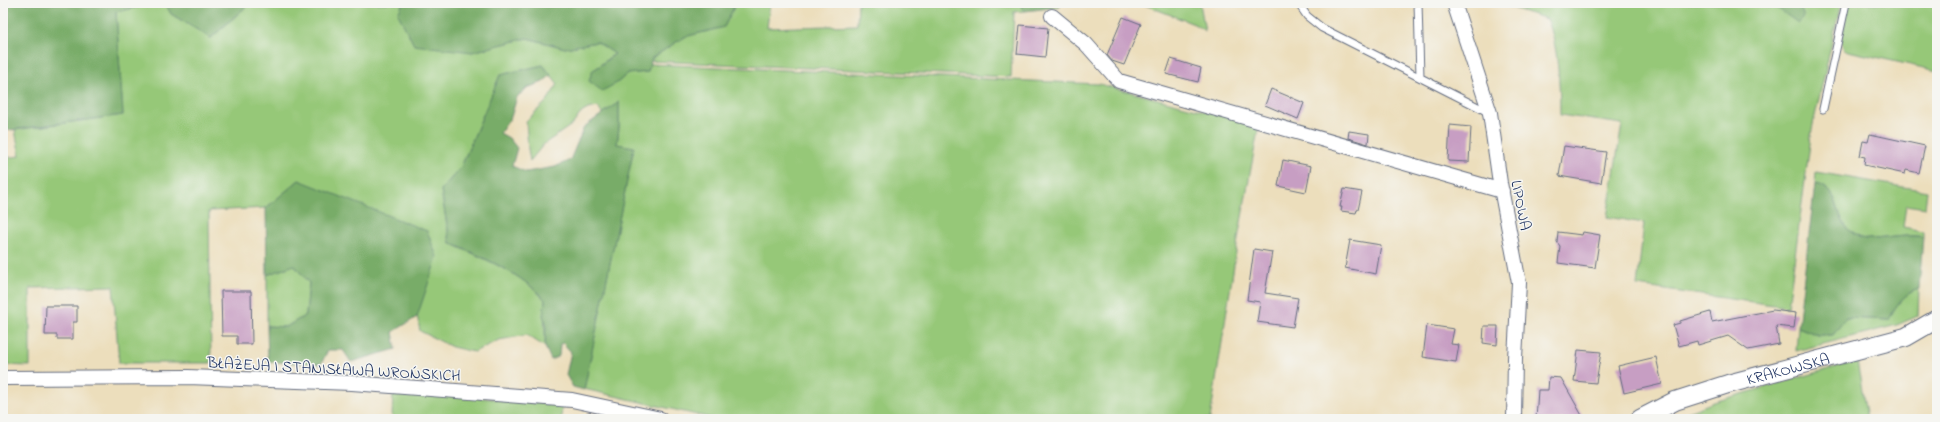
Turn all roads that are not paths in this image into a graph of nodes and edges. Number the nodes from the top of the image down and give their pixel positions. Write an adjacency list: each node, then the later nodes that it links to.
1 (1298, 3): 6 (lane)
2 (1418, 3): 6 (lane)
3 (1454, 3): 8 (street, LIPOWA)
4 (1846, 3): 7 (lane)
5 (1052, 16): 9 (street)
6 (1420, 77): 8 (lane)
7 (1823, 109)
8 (1490, 113): 9 (street, LIPOWA)
9 (1502, 191): 13 (street, LIPOWA)
10 (1937, 319): 14 (street, KRAKOWSKA)
11 (3, 378): 12 (street, BŁAŻEJA I STANISŁAWA WROŃSKICH)
12 (661, 419)
13 (1514, 419)
14 (1640, 419)

